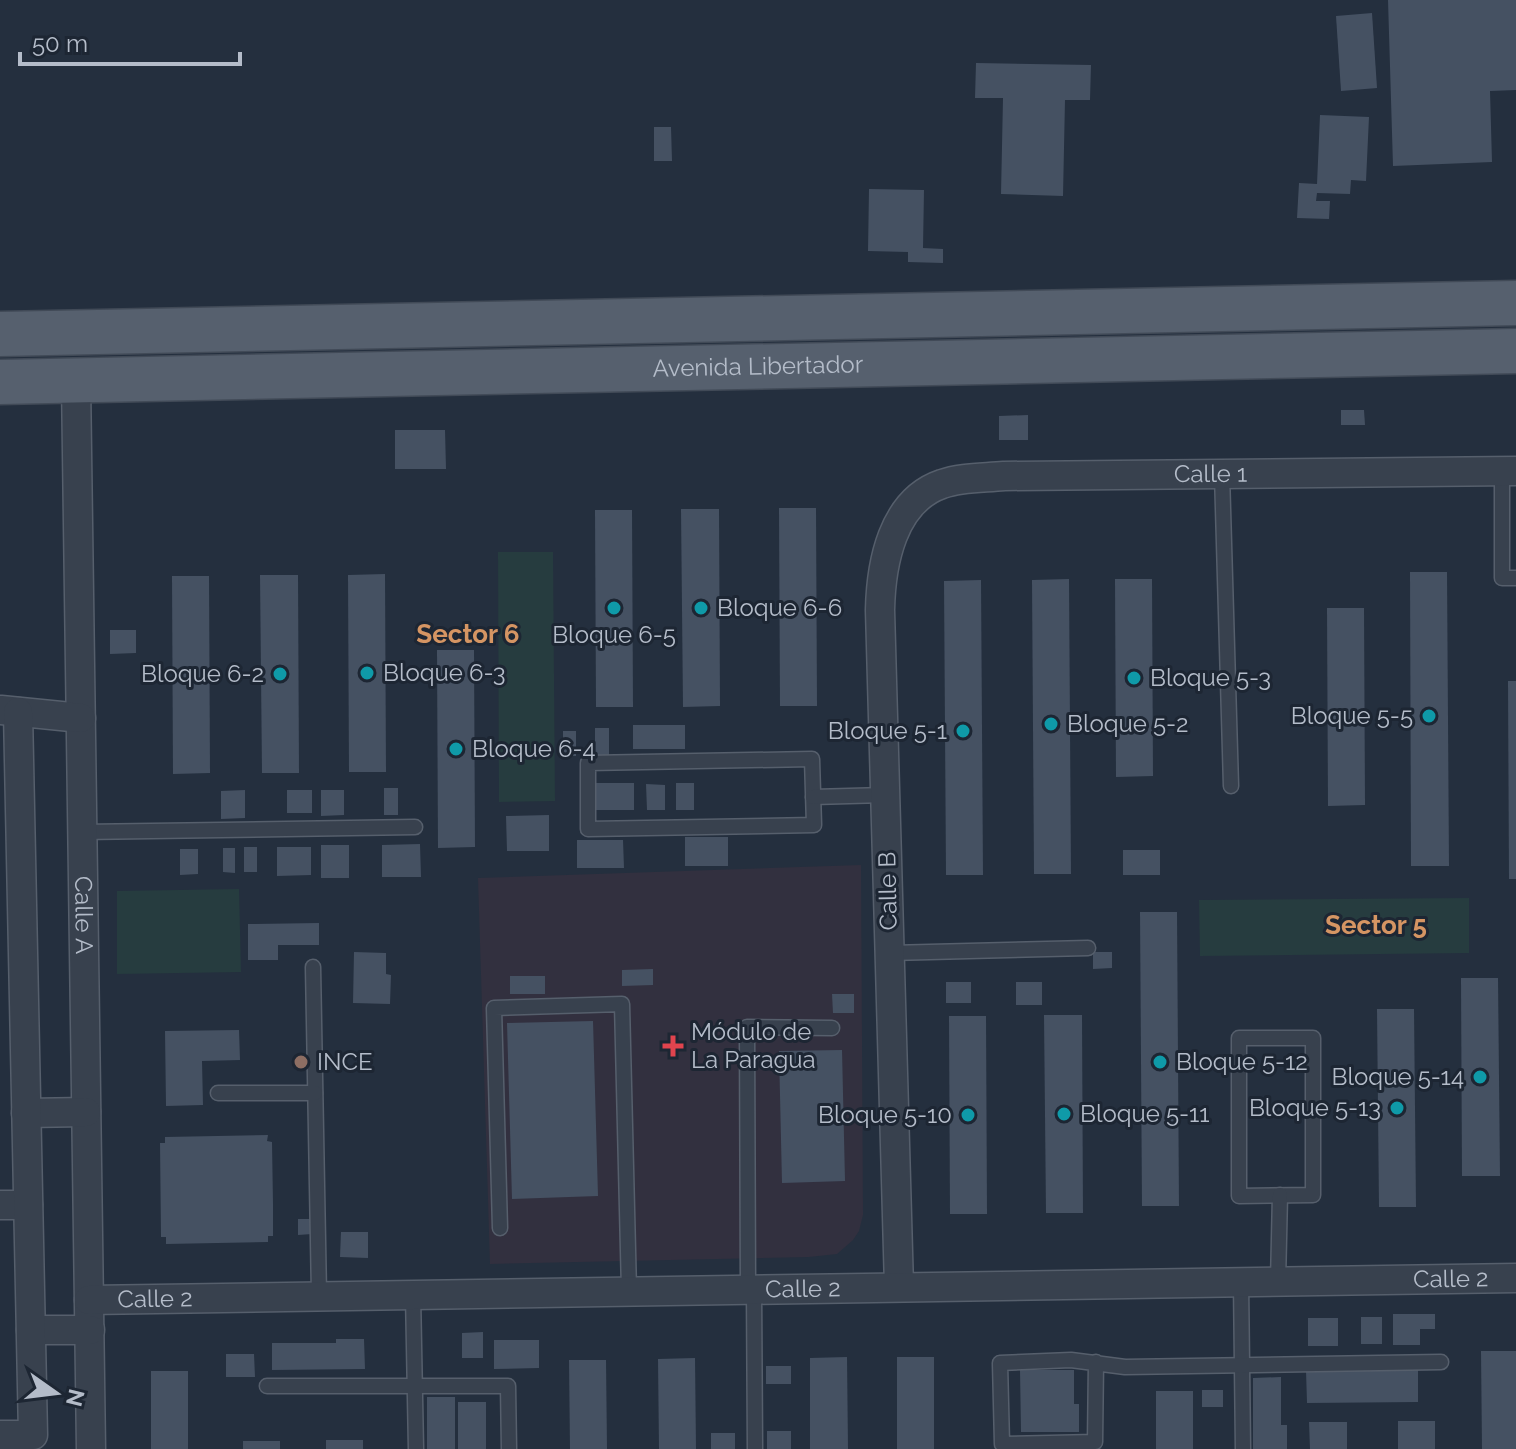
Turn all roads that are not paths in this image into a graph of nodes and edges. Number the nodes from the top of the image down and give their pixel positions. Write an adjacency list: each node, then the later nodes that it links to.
1 (1516, 303): 2 (main road, Avenida Libertador)
2 (75, 332): 3 (main road, Avenida Libertador); 5 (main road)
3 (0, 334)
4 (1516, 351): 5 (main road, Avenida Libertador)
5 (76, 381): 6 (main road, Avenida Libertador); 12 (street, Calle A)
6 (0, 382)
7 (1509, 471): 8 (street, Calle 1); 10 (lane)
8 (1222, 474): 9 (street, Calle 1); 13 (lane)
9 (913, 503): 14 (street, Calle B)
10 (1516, 578)
11 (9, 711): 12 (street); 20 (street)
12 (81, 718): 17 (street, Calle A)
13 (1231, 786)
14 (885, 795): 15 (lane); 19 (street, Calle B)
15 (813, 797): 15 (lane)
16 (415, 827): 17 (lane)
17 (82, 832): 25 (street, Calle A)
18 (1088, 948): 19 (lane)
19 (890, 953): 33 (street, Calle B)
20 (12, 962): 26 (street)
21 (313, 967): 24 (lane)
22 (832, 1028): 34 (lane)
23 (218, 1093): 24 (lane)
24 (315, 1093): 37 (lane)
25 (86, 1112): 26 (street); 38 (street, Calle A)
26 (26, 1113): 28 (street)
27 (1280, 1195): 27 (lane); 32 (lane)
28 (14, 1205): 39 (street)
29 (500, 1228): 35 (lane)
30 (1516, 1278): 32 (street, Calle 2)
31 (1241, 1282): 32 (street, Calle 2); 33 (street, Calle 2); 43 (lane)
32 (1278, 1282)
33 (899, 1287): 34 (street, Calle 2)
34 (751, 1289): 35 (street, Calle 2); 50 (lane)
35 (629, 1291): 36 (street, Calle 2)
36 (413, 1294): 37 (street, Calle 2); 45 (lane)
37 (319, 1295): 38 (street, Calle 2)
38 (89, 1300): 40 (street, Calle A)
39 (31, 1330): 40 (street); 46 (street)
40 (90, 1330): 47 (street, Calle A)
41 (1096, 1362): 41 (lane); 43 (lane)
42 (1441, 1362): 43 (lane)
43 (1242, 1365): 51 (lane)
44 (267, 1386): 45 (lane)
45 (415, 1386): 48 (lane); 49 (lane)
46 (0, 1435)
47 (91, 1449)
48 (416, 1449)
49 (509, 1449)
50 (755, 1449)
51 (1243, 1449)

